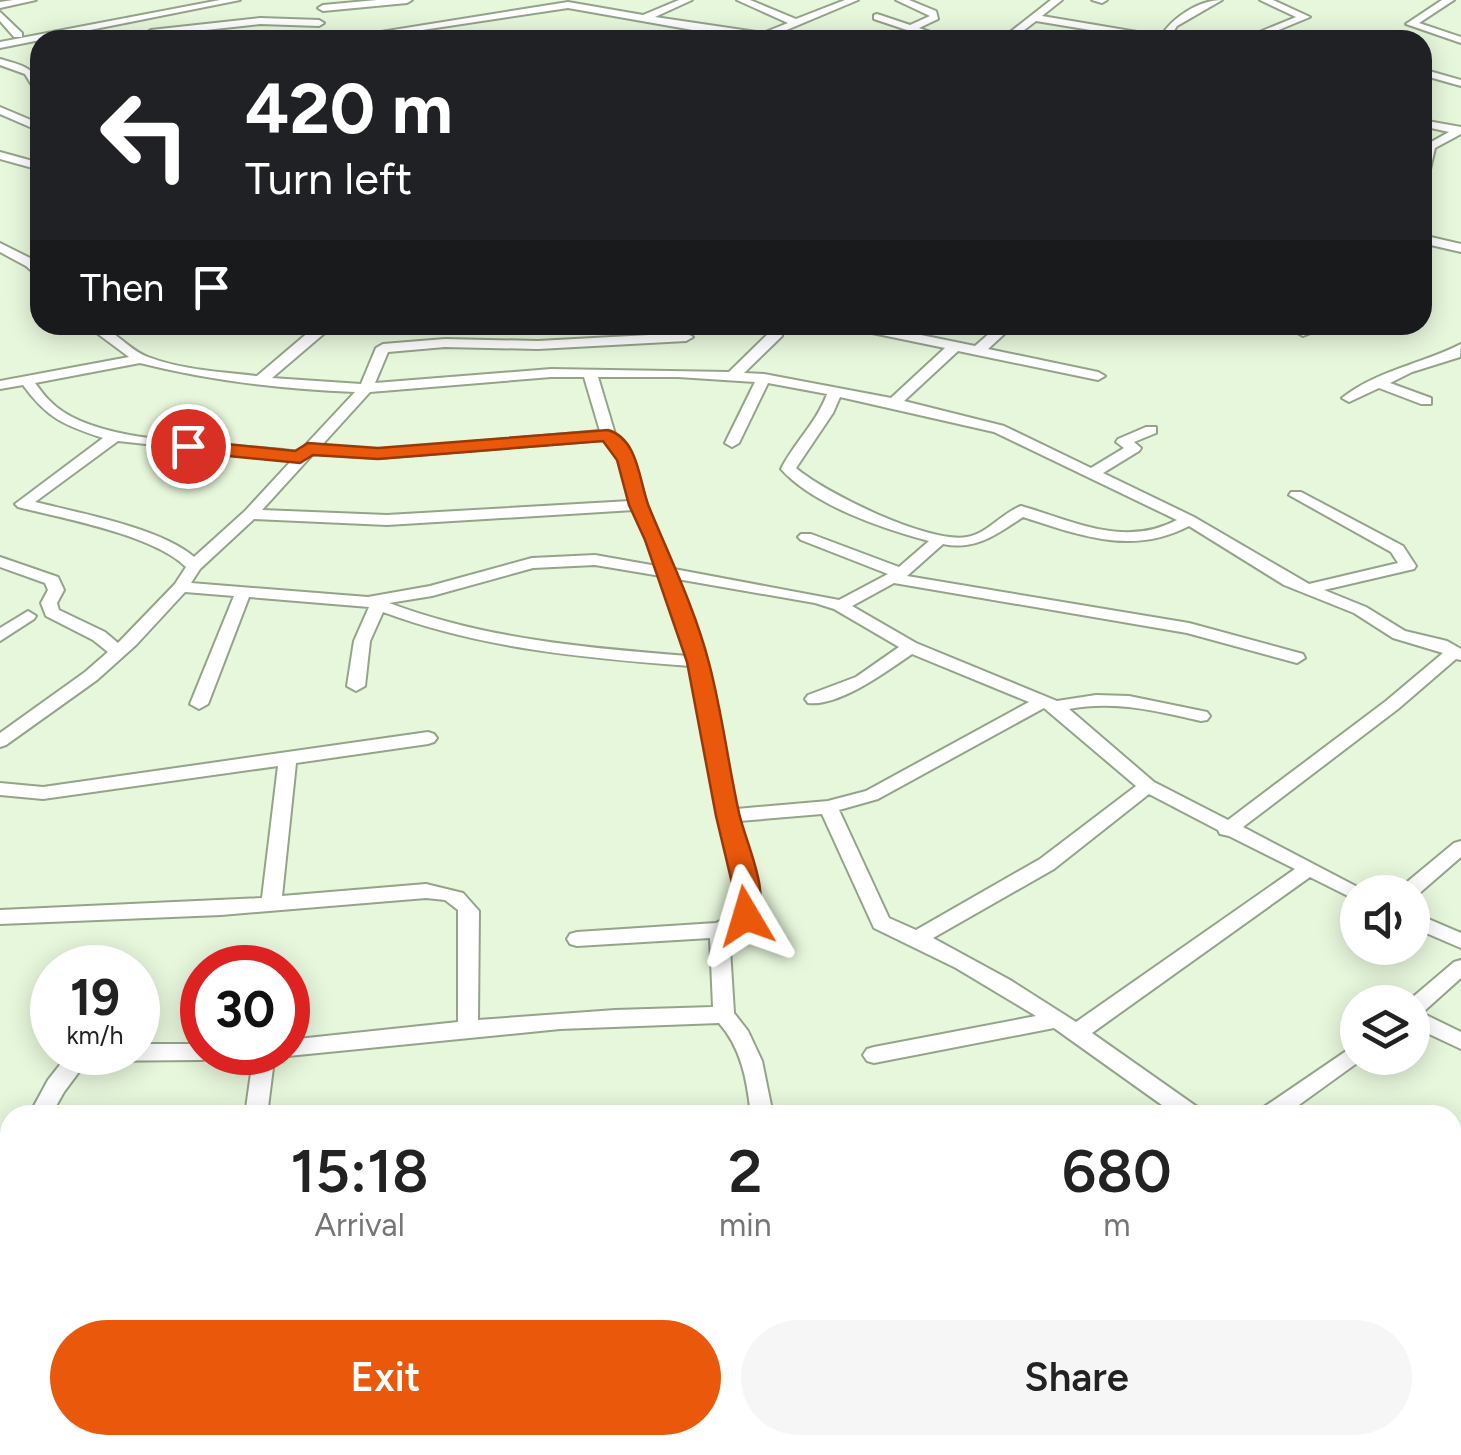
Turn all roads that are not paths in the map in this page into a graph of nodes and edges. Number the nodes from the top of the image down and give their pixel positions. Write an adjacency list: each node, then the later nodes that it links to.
1 (31, 0): 16 (street)
2 (200, 0): 13 (street)
3 (235, 0): 25 (street)
4 (407, 0): 14 (street)
5 (688, 0): 19 (street)
6 (742, 0): 21 (street)
7 (853, 0): 21 (street)
8 (900, 0): 23 (street)
9 (1057, 0): 20 (street)
10 (1218, 0): 34 (street)
11 (1265, 0): 35 (street)
12 (1449, 0): 36 (street)
13 (182, 2): 24 (street)
14 (326, 4): 22 (street)
15 (588, 4): 19 (street); 28 (street)
16 (0, 6)
17 (0, 15): 39 (street)
18 (877, 17): 23 (street)
19 (644, 18): 29 (street)
20 (1034, 18): 32 (street); 33 (street)
21 (794, 22): 30 (street)
22 (224, 24): 26 (street); 27 (street)
23 (910, 28): 31 (street)
24 (43, 30)
25 (67, 30)
26 (180, 30)
27 (220, 30)
28 (422, 30)
29 (719, 30)
30 (777, 30)
31 (916, 30)
32 (1018, 30)
33 (1104, 30)
34 (1169, 30)
35 (1272, 30)
36 (1430, 30)
37 (1432, 31): 41 (street)
38 (30, 33): 39 (street)
39 (18, 35): 42 (street)
40 (30, 37): 42 (street)
41 (1461, 40)
42 (0, 42)
43 (0, 62): 44 (street)
44 (30, 70)
45 (1432, 76): 46 (street)
46 (1461, 83)
47 (0, 110): 48 (street)
48 (30, 123)
49 (1432, 126): 50 (street)
50 (1458, 134): 51 (street)
51 (1432, 145)
52 (0, 155): 53 (street)
53 (30, 164)
54 (1432, 241): 55 (street)
55 (1461, 248)
56 (4, 253): 57 (street)
57 (30, 263)
58 (107, 335): 67 (street)
59 (314, 335): 73 (street)
60 (775, 335): 69 (street)
61 (899, 335): 64 (street)
62 (996, 335): 65 (street)
63 (686, 336): 76 (street)
64 (954, 347): 65 (street); 80 (street)
65 (978, 351): 70 (street)
66 (1459, 353): 74 (street)
67 (140, 359): 72 (street); 73 (street)
68 (590, 373): 69 (street); 76 (street); 83 (street)
69 (734, 376): 71 (street)
70 (1098, 376)
71 (764, 378): 77 (street); 84 (street)
72 (27, 381): 75 (street); 82 (street)
73 (260, 381): 76 (street)
74 (1376, 384): 78 (street); 79 (street)
75 (0, 385)
76 (366, 388): 85 (street)
77 (834, 392): 80 (street); 92 (street)
78 (1349, 398)
79 (1426, 401)
80 (894, 403): 86 (street)
81 (1151, 430): 86 (street)
82 (116, 435): 85 (street); 94 (street)
83 (608, 435): 85 (street); 88 (street)
84 (732, 442)
85 (304, 453): 89 (street)
86 (1093, 473): 90 (street)
87 (1296, 495): 98 (street)
88 (638, 505): 89 (street); 95 (street)
89 (250, 514): 94 (street)
90 (1190, 520): 92 (street); 98 (street)
91 (806, 538): 96 (street)
92 (938, 542): 96 (street)
93 (0, 562): 105 (street)
94 (194, 566): 97 (street)
95 (668, 573): 100 (street); 101 (street); 108 (street)
96 (897, 576): 101 (street); 107 (street)
97 (181, 588): 99 (street); 105 (street)
98 (1307, 589): 106 (street)
99 (244, 593): 100 (street); 111 (street)
100 (373, 604): 108 (street); 109 (street)
101 (840, 606): 104 (street)
102 (28, 616): 103 (street)
103 (0, 636)
104 (910, 647): 110 (street); 112 (street)
105 (118, 652): 114 (street)
106 (1457, 654): 121 (street)
107 (1296, 658)
108 (698, 662): 120 (street)
109 (356, 686)
110 (814, 699)
111 (199, 704)
112 (1049, 704): 113 (street); 117 (street); 119 (street)
113 (1201, 716)
114 (4, 735)
115 (428, 738): 116 (street)
116 (288, 759): 118 (street); 126 (street)
117 (1148, 786): 121 (street); 130 (street)
118 (0, 789)
119 (828, 807): 120 (street); 130 (street)
120 (728, 816): 129 (street)
121 (1227, 830): 123 (street)
122 (1461, 847): 124 (street)
123 (1307, 870): 125 (street); 139 (street)
124 (1428, 875)
125 (1340, 886)
126 (270, 904): 127 (street); 138 (street)
127 (0, 917)
128 (1430, 928): 132 (street)
129 (719, 930): 131 (street); 135 (street)
130 (918, 938): 136 (street)
131 (577, 939)
132 (1461, 941)
133 (1461, 967): 134 (street)
134 (1430, 996)
135 (724, 1015): 138 (street); 148 (street)
136 (1056, 1020): 139 (street); 142 (street)
137 (1430, 1023): 140 (street)
138 (468, 1030): 141 (street)
139 (1078, 1032): 149 (street)
140 (1461, 1041)
141 (310, 1046)
142 (874, 1055)
143 (1340, 1063): 150 (street)
144 (64, 1075): 146 (street)
145 (262, 1075): 147 (street)
146 (46, 1105)
147 (258, 1105)
148 (760, 1105)
149 (1178, 1105)
150 (1283, 1105)

